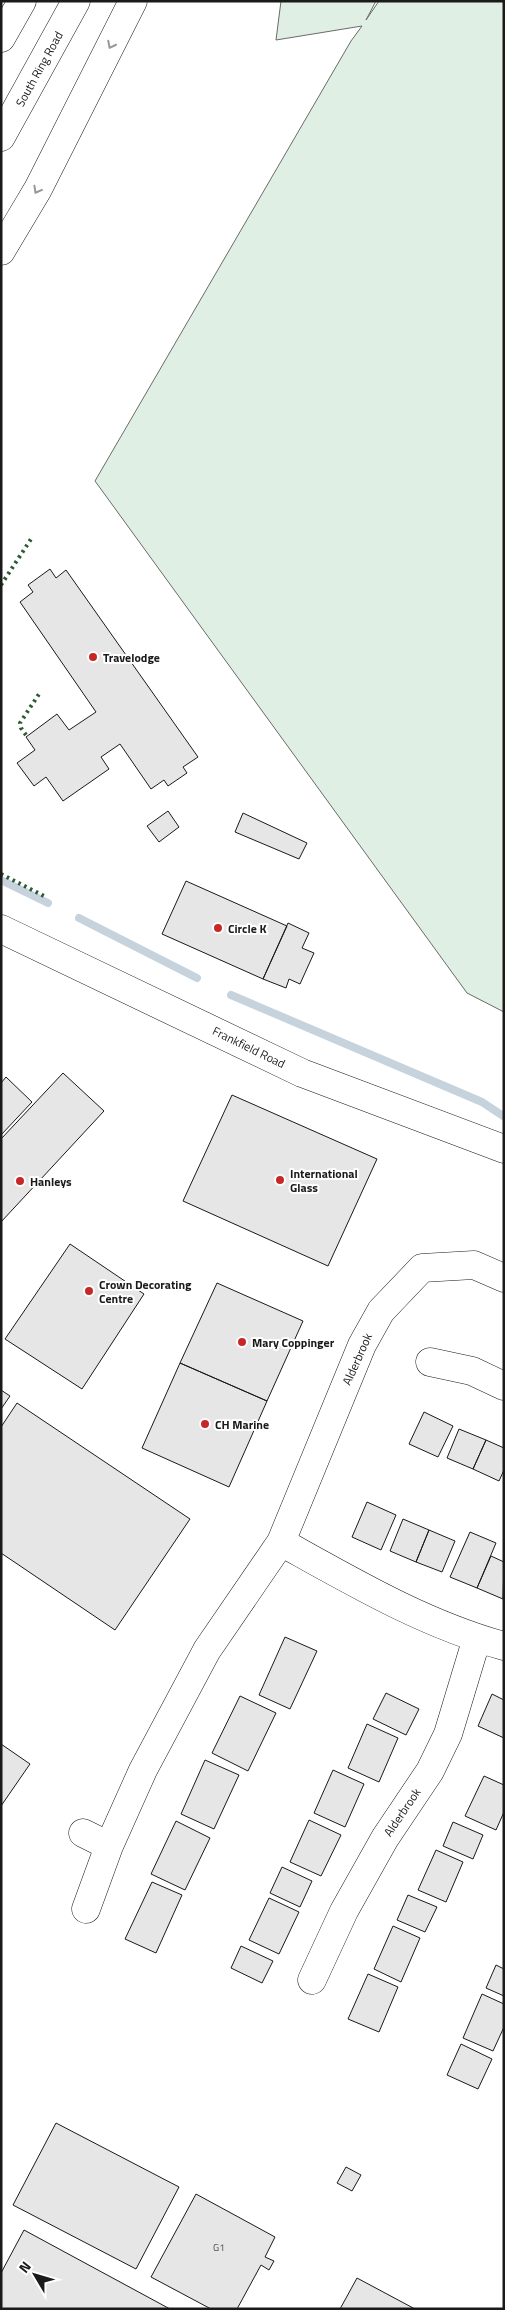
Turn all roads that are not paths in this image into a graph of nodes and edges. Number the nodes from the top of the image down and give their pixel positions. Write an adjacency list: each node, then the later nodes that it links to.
1 (22, 1): 4 (main road)
2 (76, 1): 5 (main road, South Ring Road)
3 (133, 1): 6 (main road, one-way to 6)
4 (1, 38)
5 (1, 137)
6 (1, 251)
7 (1, 929): 8 (main road, Frankfield Road)
8 (504, 1149)
9 (504, 1278): 12 (main road, Alderbrook)
10 (430, 1362): 11 (main road)
11 (504, 1386)
12 (281, 1542): 13 (main road); 16 (main road, Alderbrook)
13 (477, 1638): 14 (main road); 18 (main road, Alderbrook)
14 (504, 1646)
15 (83, 1833): 16 (main road)
16 (109, 1846): 17 (main road, Alderbrook)
17 (86, 1910)
18 (312, 1980)

